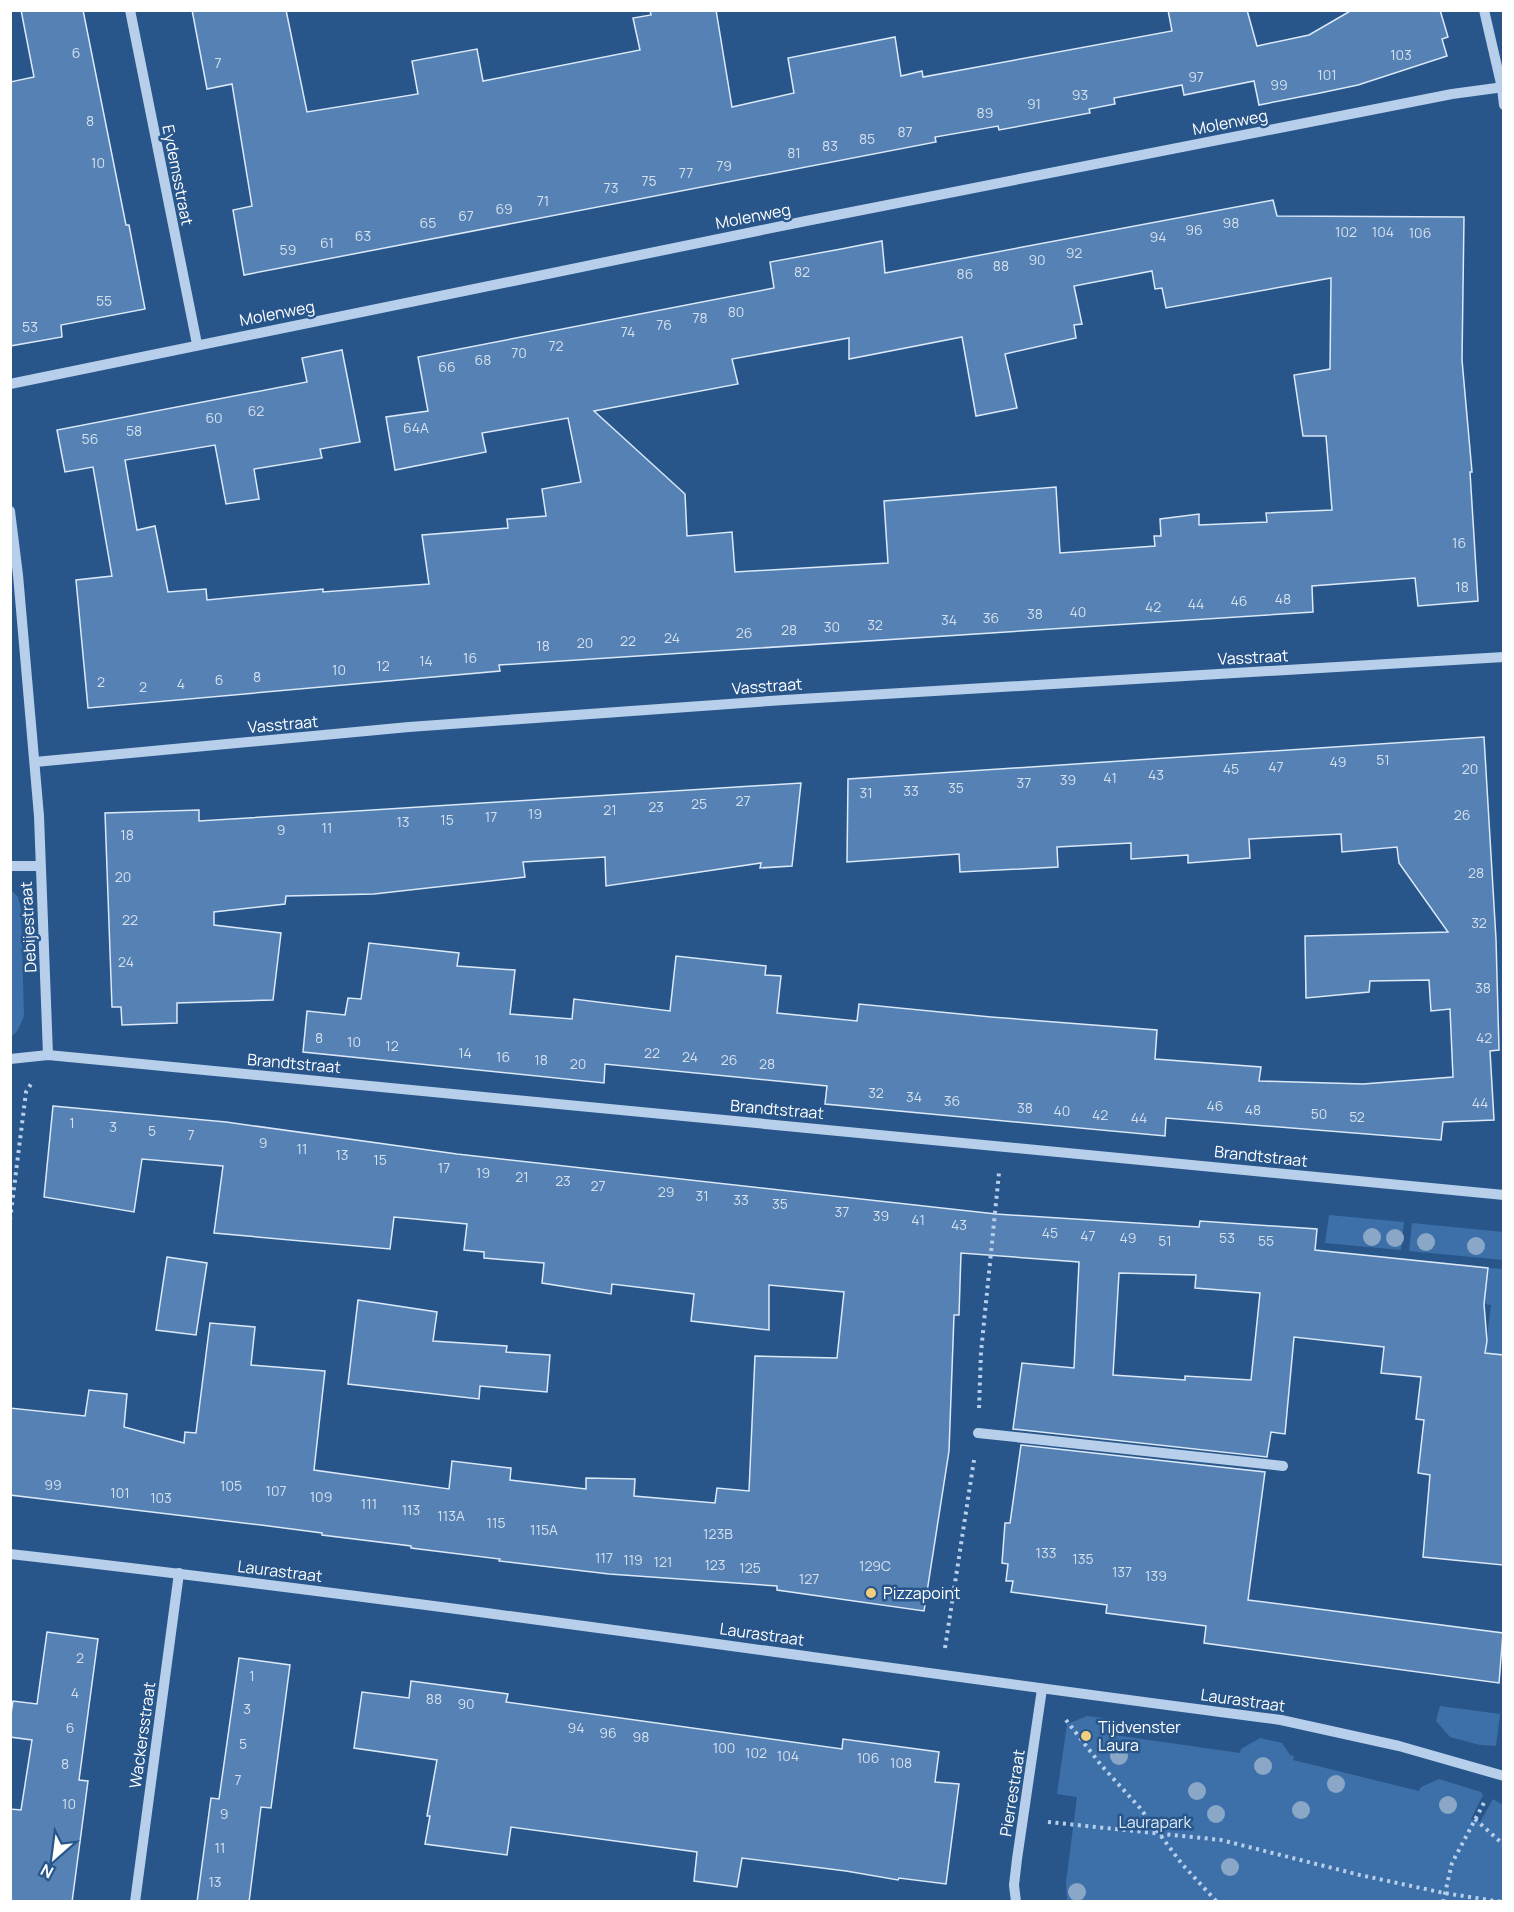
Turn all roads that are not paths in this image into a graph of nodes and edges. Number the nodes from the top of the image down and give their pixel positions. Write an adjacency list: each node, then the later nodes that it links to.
1 (130, 10): 5 (street, Eydemsstraat)
2 (1484, 10): 3 (street)
3 (1503, 88): 4 (street); 5 (street, Molenweg)
4 (1503, 105)
5 (197, 345): 6 (street, Molenweg)
6 (10, 384)
7 (10, 511): 9 (street, Debijestraat)
8 (1503, 657): 9 (street, Vasstraat)
9 (35, 762): 11 (street, Debijestraat)
10 (10, 866): 11 (street)
11 (40, 866): 12 (street, Debijestraat)
12 (48, 1055): 13 (street, Brandtstraat); 14 (street, Brandtstraat)
13 (10, 1059)
14 (1503, 1195)
15 (978, 1433): 16 (street)
16 (1283, 1466)
17 (10, 1554): 18 (street, Laurastraat)
18 (179, 1573): 19 (street, Laurastraat); 21 (street, Wackersstraat)
19 (1042, 1689): 20 (street, Laurastraat); 22 (street, Pierrestraat)
20 (1500, 1775)
21 (135, 1902)
22 (1016, 1902)

